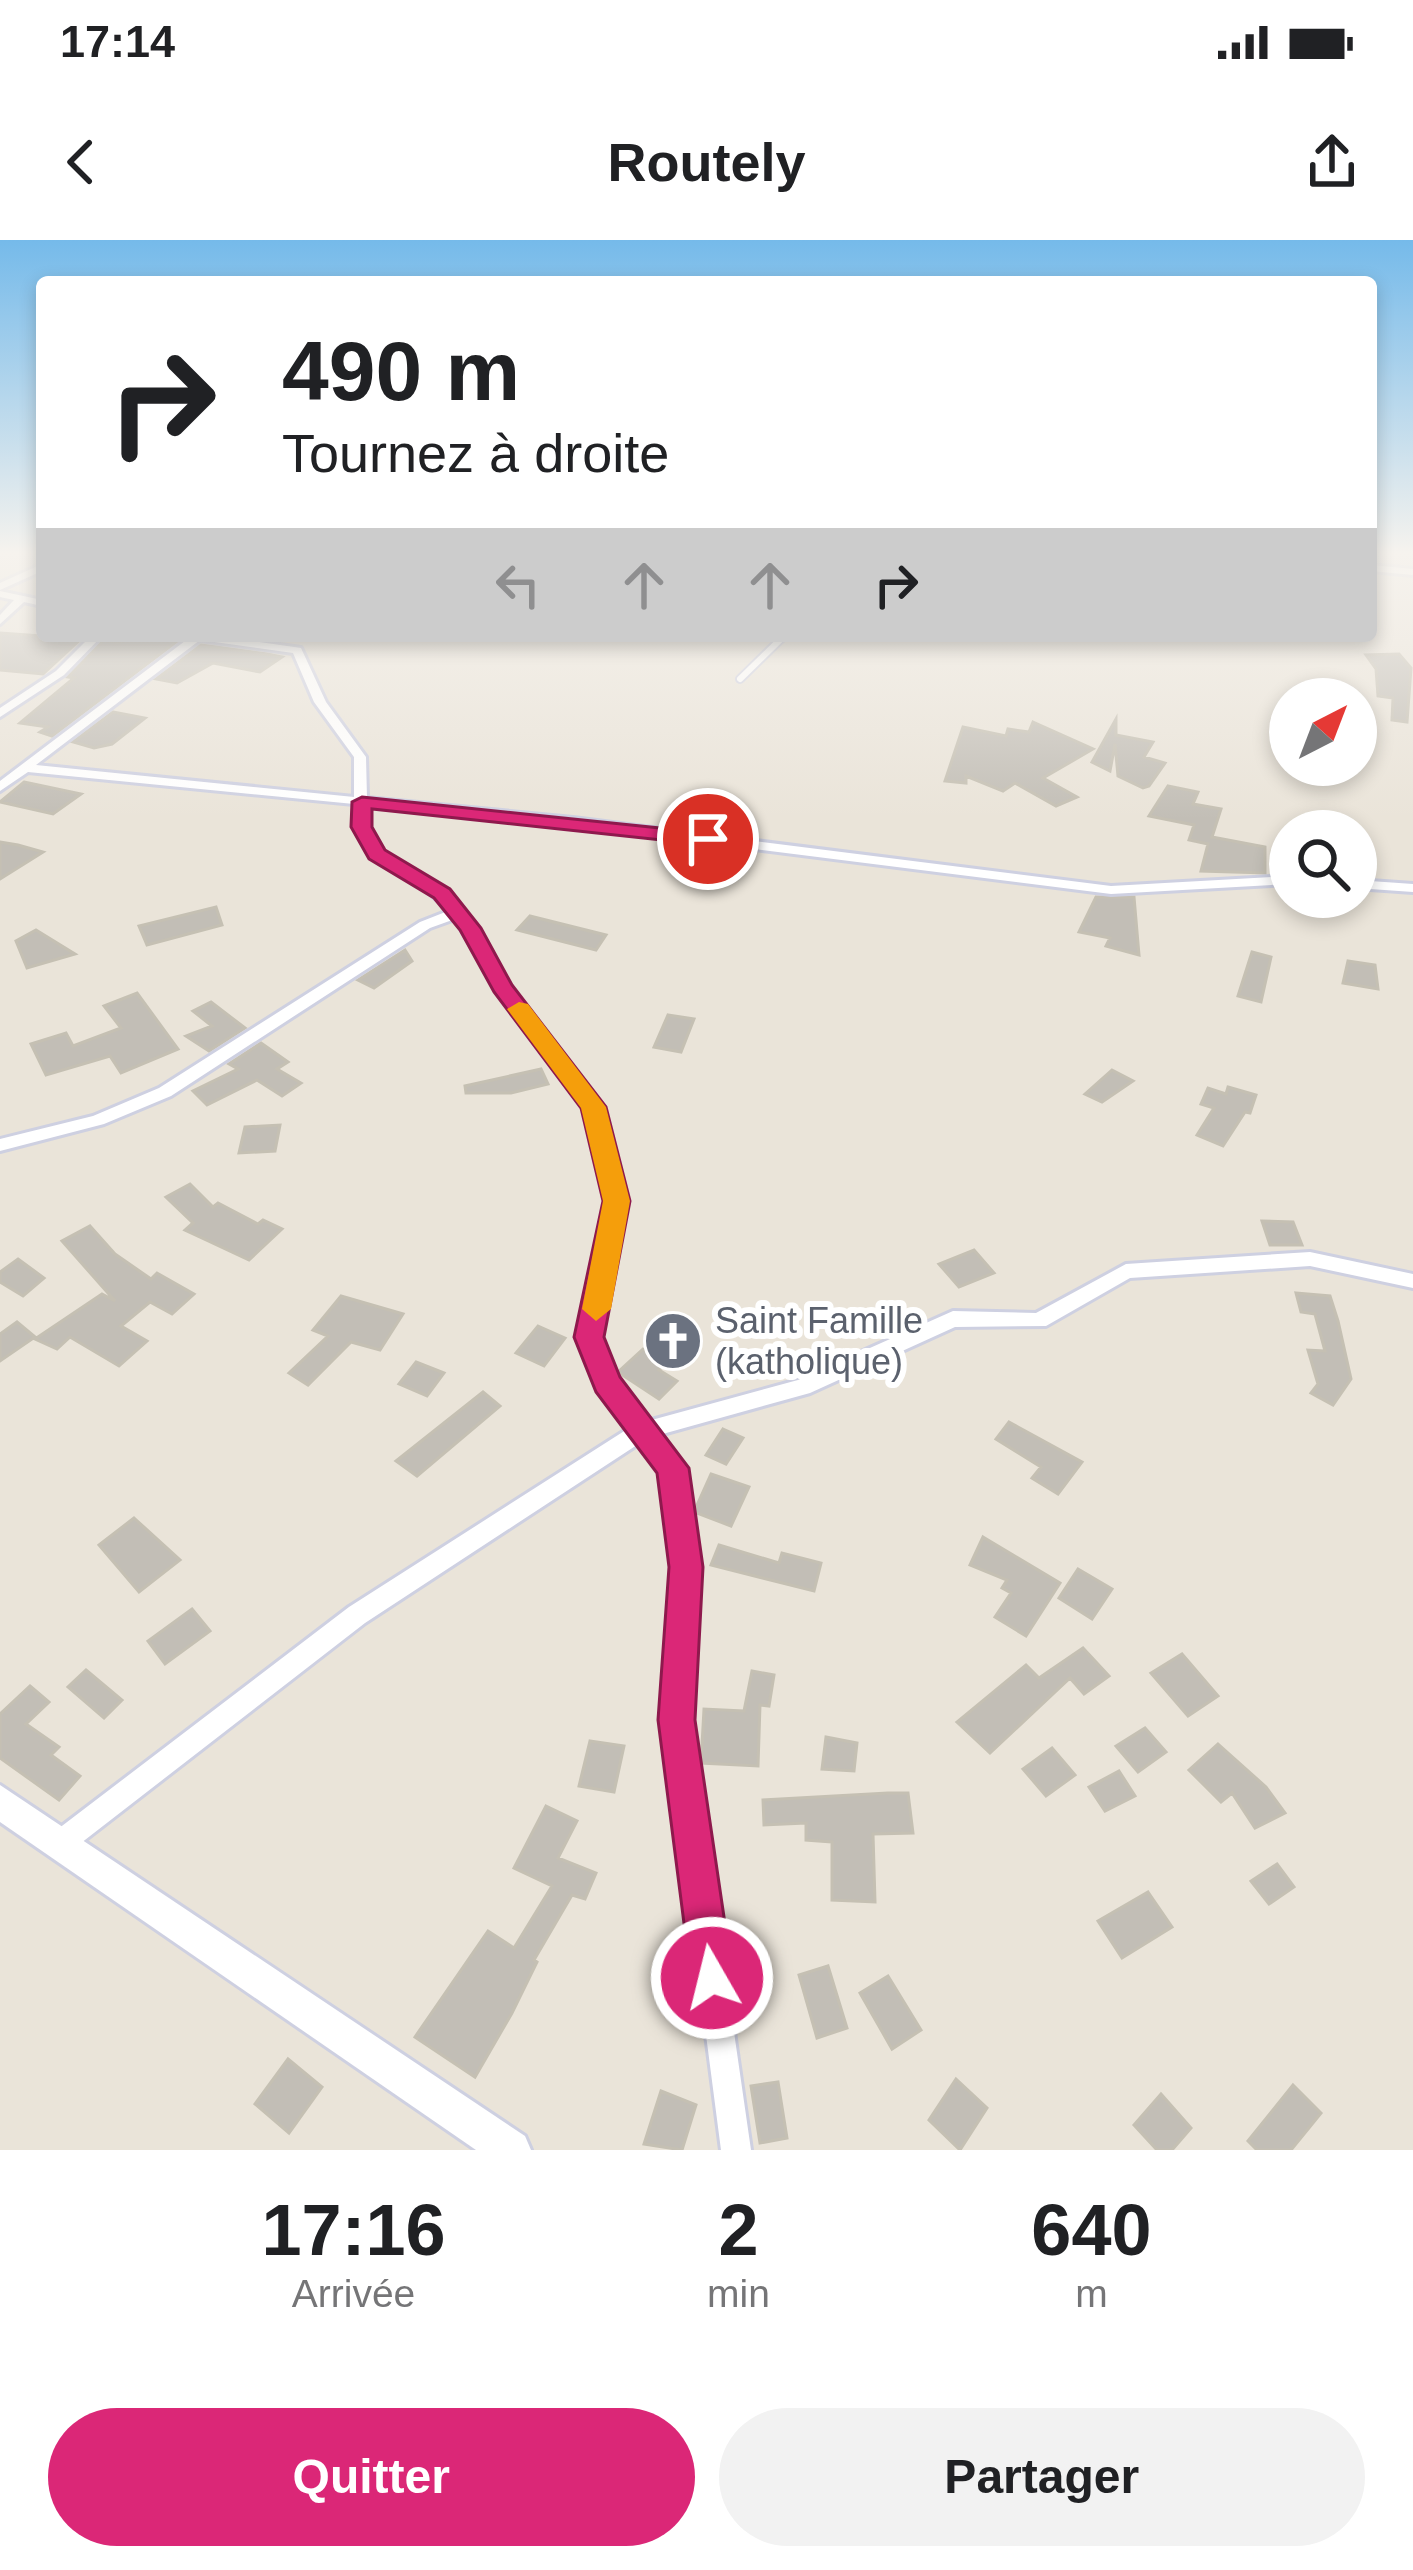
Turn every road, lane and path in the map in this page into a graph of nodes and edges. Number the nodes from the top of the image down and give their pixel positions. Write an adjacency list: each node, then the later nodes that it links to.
1 (91, 642): 6 (street)
2 (188, 642): 7 (street)
3 (239, 642): 9 (street)
4 (778, 642): 5 (lane)
5 (740, 679)
6 (0, 713)
7 (25, 768): 8 (street); 9 (street)
8 (0, 787)
9 (362, 802): 10 (street); 13 (street)
10 (1269, 881)
11 (1377, 885): 12 (street)
12 (1413, 888)
13 (456, 914): 14 (street); 16 (street)
14 (0, 1145)
15 (1413, 1281): 16 (street)
16 (640, 1432): 18 (street); 20 (street)
17 (0, 1802): 18 (street)
18 (63, 1841): 19 (street)
19 (511, 2150)
20 (736, 2150)

